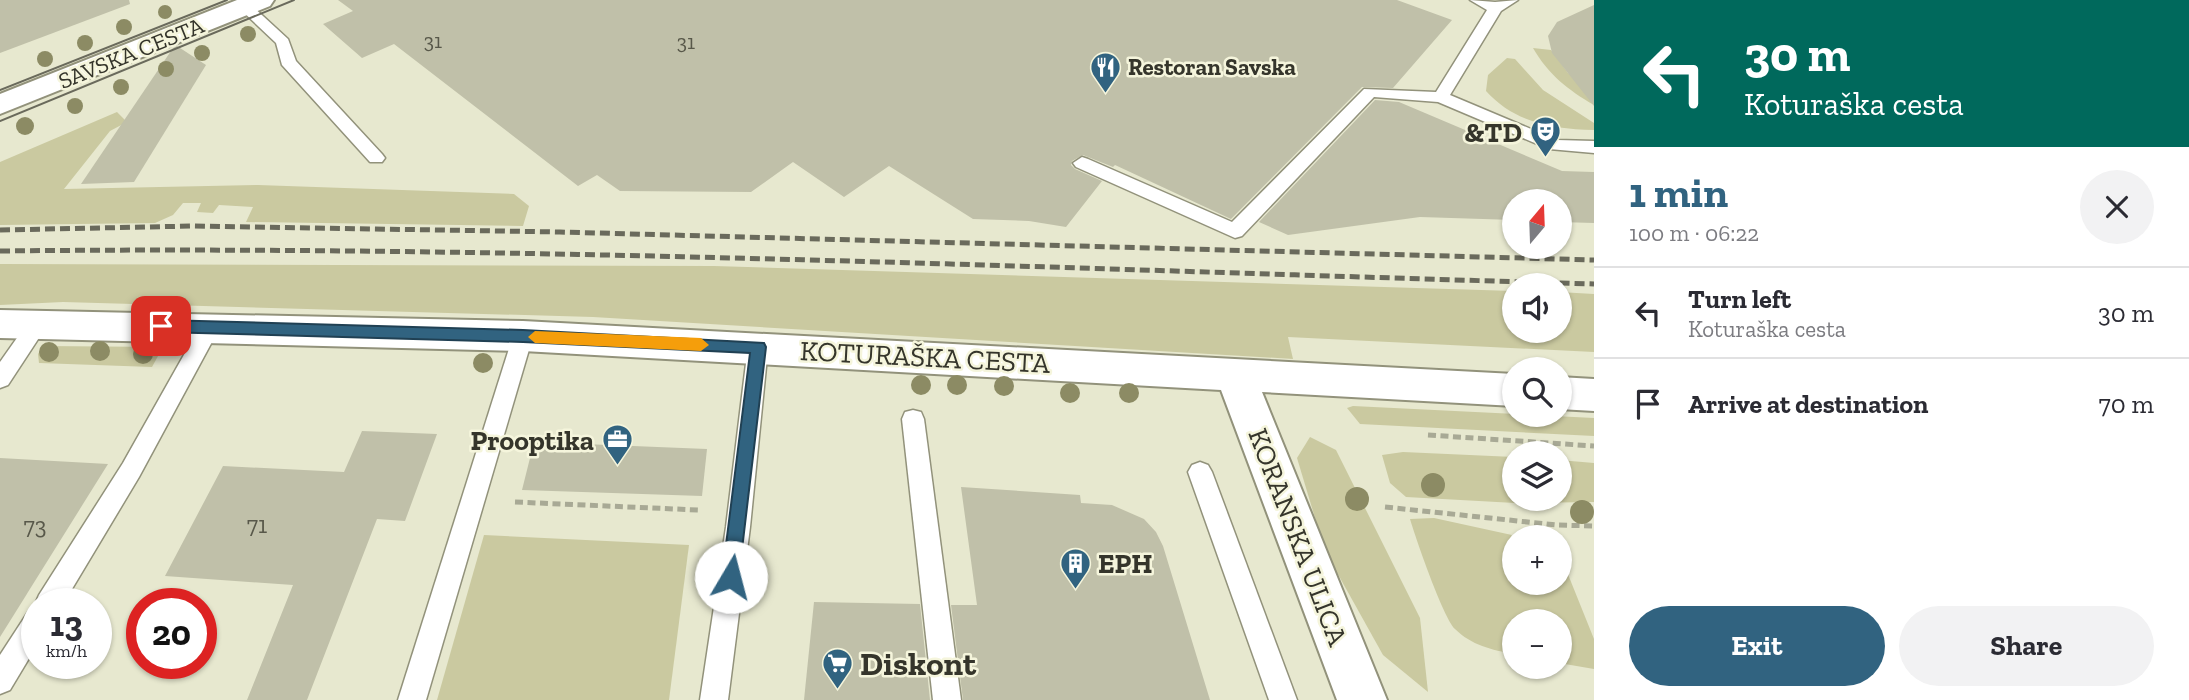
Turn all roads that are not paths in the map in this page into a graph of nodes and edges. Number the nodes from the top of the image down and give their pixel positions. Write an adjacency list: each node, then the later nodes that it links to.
1 (1477, 0): 4 (lane)
2 (1511, 0): 4 (lane)
3 (248, 2): 6 (street, SAVSKA CESTA); 8 (lane)
4 (1495, 8): 5 (lane)
5 (1441, 97): 7 (lane); 9 (lane)
6 (0, 105)
7 (1594, 146)
8 (376, 158)
9 (1082, 163)
10 (0, 324): 11 (street, KOTURAŠKA CESTA)
11 (38, 324): 12 (street, KOTURAŠKA CESTA); 16 (lane)
12 (210, 327): 13 (street, KOTURAŠKA CESTA); 22 (lane)
13 (523, 336): 14 (street, KOTURAŠKA CESTA); 25 (lane)
14 (758, 347): 15 (street, KOTURAŠKA CESTA); 26 (lane)
15 (1235, 374): 17 (street, KOTURAŠKA CESTA); 29 (street, KORANSKA ULICA)
16 (0, 379)
17 (1502, 389)
18 (1572, 394): 19 (street)
19 (1594, 395)
20 (913, 419): 27 (lane)
21 (1200, 472): 28 (lane)
22 (58, 588)
23 (21, 647): 24 (lane)
24 (0, 680)
25 (412, 700)
26 (714, 700)
27 (947, 700)
28 (1283, 700)
29 (1362, 700)

